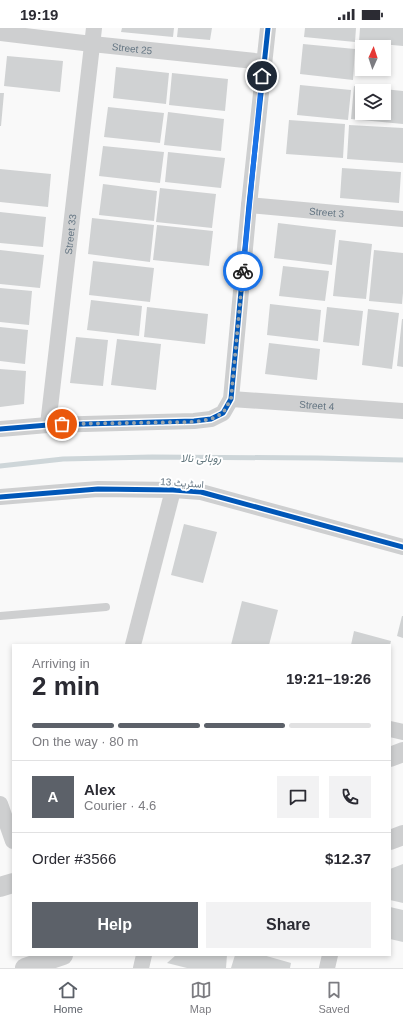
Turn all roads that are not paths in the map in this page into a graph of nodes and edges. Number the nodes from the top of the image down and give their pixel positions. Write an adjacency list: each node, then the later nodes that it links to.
1 (94, 28): 4 (street, Street 33)
2 (268, 28): 5 (street)
3 (0, 33): 4 (street, Street 25)
4 (92, 44): 5 (street, Street 25); 10 (street, Street 33)
5 (264, 62): 6 (street)
6 (249, 205): 7 (street, Street 3); 8 (street)
7 (403, 219)
8 (231, 399): 9 (street, Street 4); 10 (street)
9 (403, 411)
10 (48, 425): 11 (street)
11 (0, 430)
12 (173, 490): 13 (street, اسٹریٹ 13); 14 (street, اسٹریٹ 13); 17 (street)
13 (0, 497)
14 (403, 547)
15 (106, 607): 16 (lane)
16 (0, 616)
17 (133, 644)
18 (391, 729): 19 (street)
19 (403, 732)
20 (403, 752): 21 (street)
21 (391, 757)
22 (0, 804): 24 (street)
23 (403, 835): 25 (street)
24 (12, 838)
25 (391, 840)
26 (12, 883): 27 (street)
27 (0, 887)
28 (59, 956): 31 (street)
29 (144, 956): 32 (street)
30 (330, 956): 33 (street)
31 (25, 968)
32 (141, 968)
33 (327, 968)

